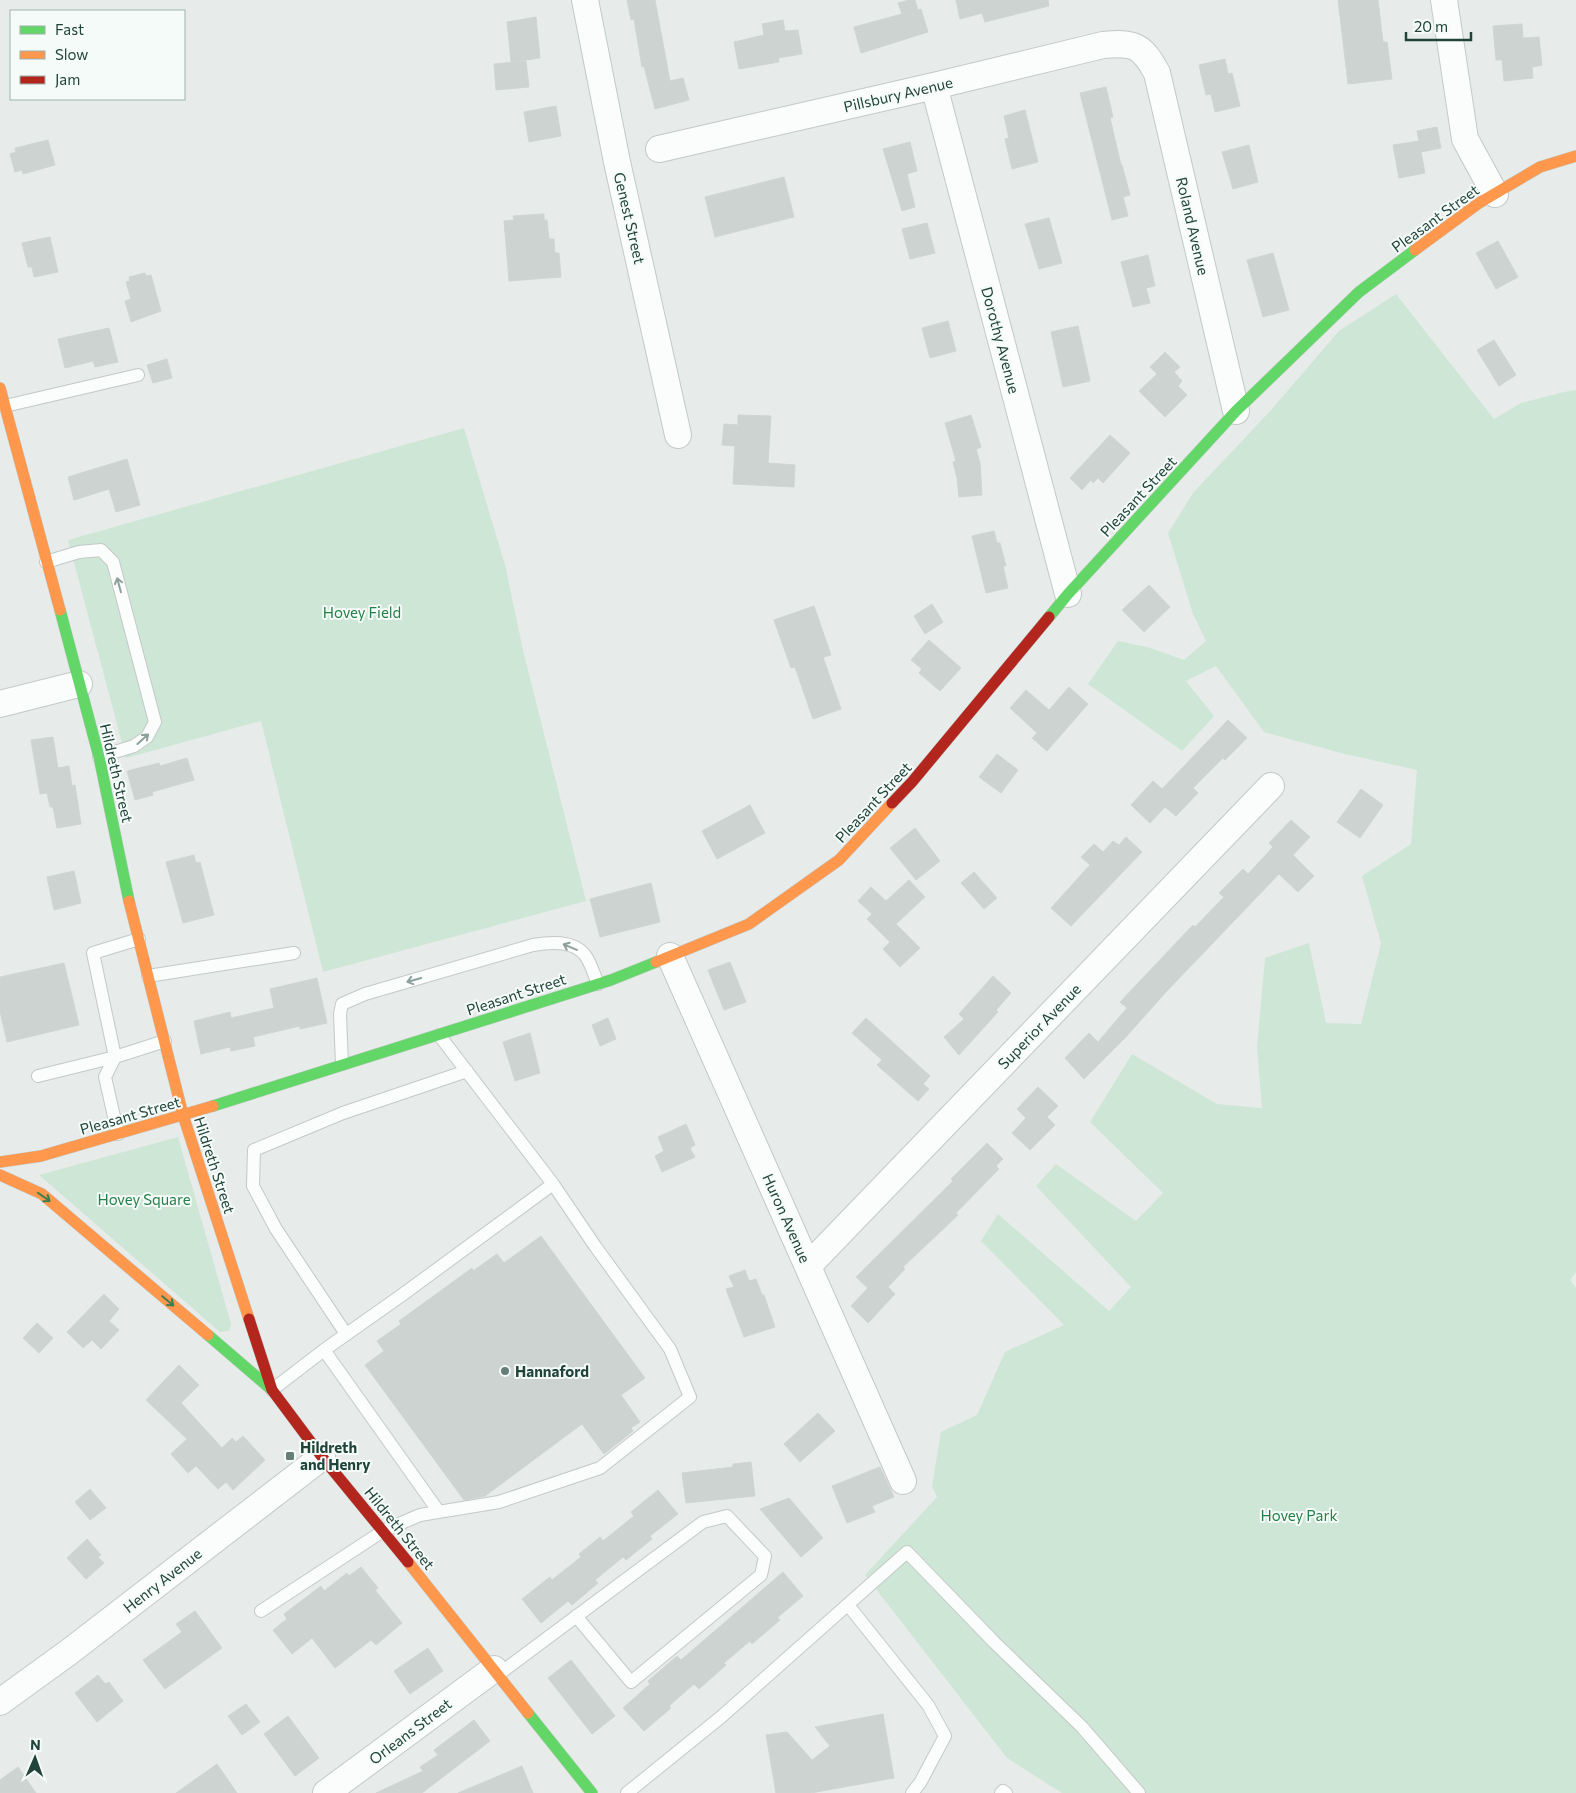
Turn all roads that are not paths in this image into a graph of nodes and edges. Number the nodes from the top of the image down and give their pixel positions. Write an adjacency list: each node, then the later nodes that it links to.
1 (585, 0): 12 (street, Genest Street)
2 (1444, 0): 7 (street)
3 (1137, 47): 4 (street, Pillsbury Avenue); 11 (street, Roland Avenue)
4 (934, 86): 5 (street, Pillsbury Avenue); 14 (street, Dorothy Avenue)
5 (659, 149)
6 (1576, 156): 7 (main road, Pleasant Street)
7 (1495, 194): 11 (main road, Pleasant Street)
8 (138, 375): 10 (lane)
9 (0, 388): 10 (main road, Hildreth Street)
10 (5, 406): 13 (main road, Hildreth Street)
11 (1236, 411): 14 (main road, Pleasant Street)
12 (678, 435)
13 (46, 562): 15 (main road, Hildreth Street); 17 (lane, one-way to 13)
14 (1068, 594): 21 (main road, Pleasant Street)
15 (79, 684): 16 (street); 17 (main road, Hildreth Street)
16 (0, 704)
17 (99, 757): 19 (main road, Hildreth Street)
18 (1271, 786): 35 (street, Superior Avenue)
19 (139, 939): 22 (main road, Hildreth Street); 26 (lane)
20 (294, 953): 22 (lane)
21 (670, 956): 23 (main road, Pleasant Street); 35 (street, Huron Avenue)
22 (148, 976): 25 (main road, Hildreth Street)
23 (598, 984): 24 (main road, Pleasant Street); 27 (lane, one-way to 27)
24 (439, 1034): 27 (main road, Pleasant Street); 28 (lane)
25 (165, 1041): 26 (lane); 30 (main road, Hildreth Street)
26 (114, 1057): 29 (lane); 31 (lane)
27 (342, 1064): 30 (main road, Pleasant Street)
28 (467, 1071): 34 (lane); 36 (lane)
29 (38, 1076)
30 (183, 1115): 31 (main road, Pleasant Street); 38 (main road, Hildreth Street)
31 (118, 1134): 32 (main road, Pleasant Street)
32 (0, 1162)
33 (0, 1175): 38 (main road, one-way to 38)
34 (553, 1184): 36 (lane); 41 (lane)
35 (808, 1266): 40 (street, Huron Avenue)
36 (346, 1334): 37 (lane)
37 (324, 1350): 38 (lane); 41 (lane)
38 (272, 1390): 39 (main road, Hildreth Street)
39 (322, 1457): 42 (main road, Hildreth Street); 47 (street, Henry Avenue)
40 (903, 1481)
41 (439, 1512): 42 (lane)
42 (383, 1531): 44 (lane); 46 (main road, Hildreth Street)
43 (848, 1605): 50 (lane); 51 (lane); 54 (lane)
44 (261, 1611)
45 (576, 1616): 45 (lane); 46 (lane)
46 (496, 1671): 48 (street, Orleans Street); 49 (main road, Hildreth Street)
47 (0, 1702)
48 (326, 1793)
49 (592, 1793)
50 (628, 1793)
51 (912, 1793)
52 (1000, 1793): 53 (lane)
53 (1006, 1793)
54 (1139, 1793)

